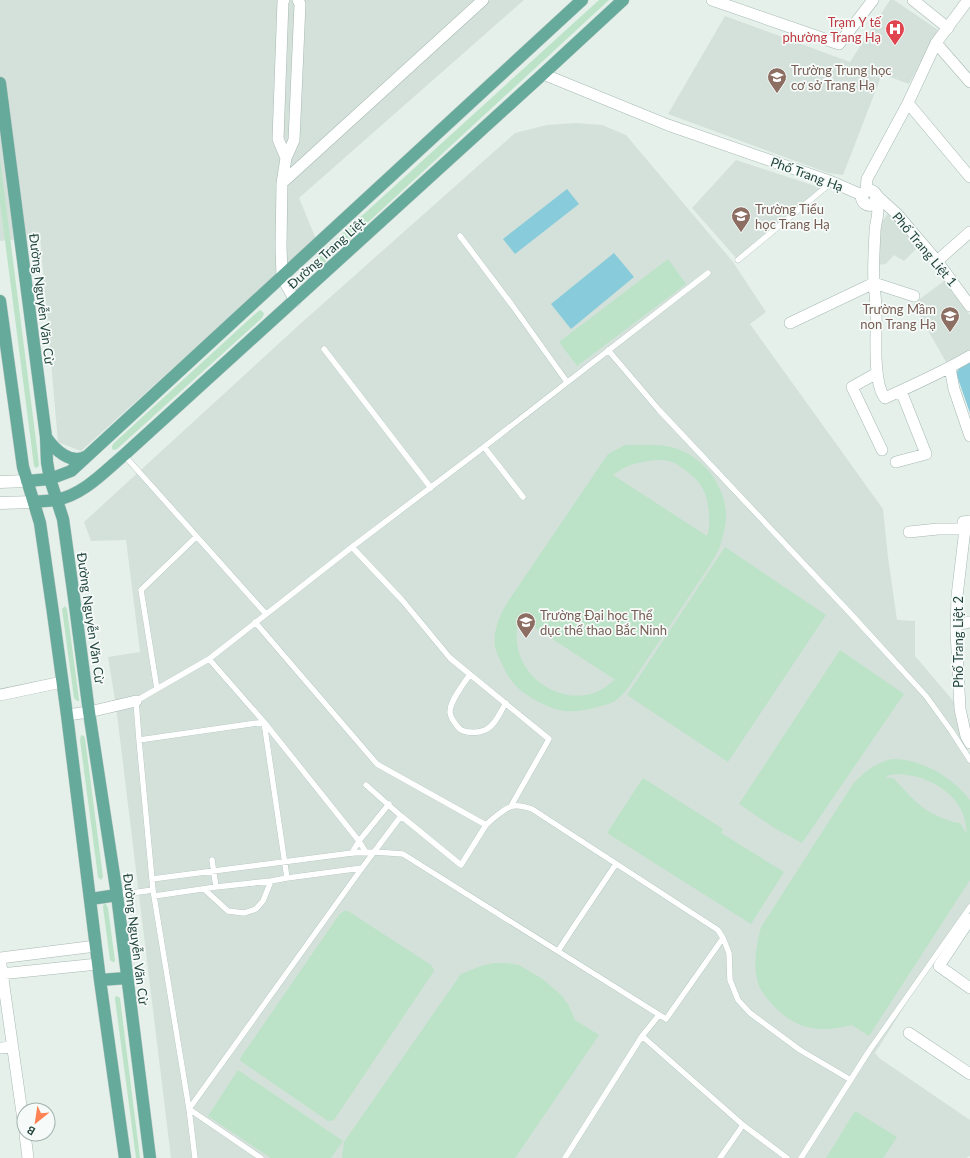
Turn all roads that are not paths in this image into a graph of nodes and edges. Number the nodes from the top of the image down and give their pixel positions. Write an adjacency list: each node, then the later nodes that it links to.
1 (284, 0): 16 (street)
2 (298, 0): 16 (street)
3 (483, 0): 19 (street)
4 (582, 0): 26 (main road, Đường Trang Liệt)
5 (624, 0): 12 (main road, Đường Trang Liệt)
6 (712, 0): 7 (street)
7 (873, 0)
8 (913, 0): 10 (street)
9 (968, 0): 10 (street)
10 (948, 28): 11 (street)
11 (936, 43): 13 (street); 15 (street)
12 (543, 74): 18 (street, Phố Trang Hạ); 30 (main road, Đường Trang Liệt)
13 (970, 82)
14 (0, 83): 41 (main road, Đường Nguyễn Văn Cừ)
15 (908, 103): 17 (street); 20 (street)
16 (286, 158): 19 (street)
17 (970, 177)
18 (832, 182): 20 (street, Phố Trang Hạ); 23 (lane)
19 (282, 183): 26 (street)
20 (870, 196): 24 (street, Phố Trang Liệt 1); 27 (street)
21 (970, 232): 24 (street)
22 (460, 236): 38 (lane)
23 (738, 260)
24 (937, 261): 31 (street, Phố Trang Liệt 1)
25 (708, 273): 34 (lane)
26 (282, 277): 30 (street); 45 (main road, Đường Trang Liệt)
27 (874, 283): 28 (street); 32 (street); 37 (street)
28 (914, 296)
29 (0, 301): 48 (main road)
30 (295, 301): 44 (main road, Đường Trang Liệt)
31 (970, 306)
32 (790, 324)
33 (324, 349): 50 (lane)
34 (608, 350): 38 (lane); 75 (lane)
35 (970, 356): 36 (street)
36 (950, 368): 39 (street); 40 (street)
37 (877, 373): 39 (street); 43 (street)
38 (567, 382): 42 (lane)
39 (901, 391): 46 (street)
40 (970, 436)
41 (46, 437): 45 (main road); 47 (main road, Đường Nguyễn Văn Cừ)
42 (484, 447): 50 (lane); 51 (lane)
43 (882, 450)
44 (124, 455): 52 (main road, Đường Trang Liệt); 57 (lane)
45 (87, 456): 47 (main road, Đường Trang Liệt)
46 (896, 462)
47 (50, 479): 48 (main road, Đường Trang Liệt); 52 (main road, Đường Nguyễn Văn Cừ)
48 (27, 481): 49 (street); 53 (main road)
49 (0, 482)
50 (431, 488): 58 (lane)
51 (523, 497)
52 (56, 500): 53 (main road, Đường Trang Liệt); 70 (main road, Đường Nguyễn Văn Cừ)
53 (34, 502): 54 (street); 65 (main road)
54 (0, 503)
55 (967, 525): 56 (street); 62 (street, Phố Trang Liệt 2)
56 (909, 532)
57 (196, 537): 59 (lane); 66 (lane)
58 (352, 547): 59 (lane); 64 (lane)
59 (266, 614): 60 (lane)
60 (255, 622): 63 (lane); 80 (lane)
61 (970, 622): 62 (street)
62 (956, 625): 74 (street, Phố Trang Liệt 2)
63 (208, 659): 66 (lane); 72 (lane)
64 (470, 674): 69 (lane); 69 (lane)
65 (62, 682): 67 (street); 71 (main road)
66 (157, 689): 68 (lane)
67 (0, 695)
68 (136, 701): 70 (street); 73 (lane)
69 (506, 703): 78 (lane)
70 (89, 712): 71 (street); 96 (main road, Đường Nguyễn Văn Cừ)
71 (67, 715): 97 (main road)
72 (264, 722): 73 (lane); 81 (lane); 86 (lane)
73 (139, 740): 91 (lane)
74 (970, 743)
75 (970, 760)
76 (366, 785): 77 (lane)
77 (389, 804): 79 (lane); 81 (lane)
78 (511, 806): 80 (lane); 87 (lane)
79 (401, 816): 80 (lane); 83 (lane)
80 (486, 825)
81 (359, 841): 82 (lane); 84 (lane)
82 (365, 851): 83 (lane); 84 (lane)
83 (375, 852): 88 (lane); 102 (lane)
84 (352, 853): 86 (lane)
85 (212, 860): 89 (lane)
86 (284, 862): 89 (lane); 90 (lane)
87 (616, 864): 100 (lane); 102 (lane)
88 (362, 868): 90 (lane); 117 (lane)
89 (214, 871): 91 (lane); 93 (lane)
90 (287, 878): 92 (lane)
91 (152, 879): 95 (lane)
92 (271, 881): 93 (lane); 94 (lane)
93 (216, 887): 94 (lane)
94 (204, 889): 95 (lane)
95 (154, 893): 96 (lane); 117 (lane)
96 (117, 895): 97 (main road); 106 (main road, Đường Nguyễn Văn Cừ)
97 (91, 899): 101 (main road)
98 (970, 907): 115 (lane)
99 (970, 919): 108 (street)
100 (723, 938): 109 (lane); 115 (lane)
101 (96, 946): 103 (street); 104 (main road)
102 (558, 952): 109 (lane)
103 (0, 958): 105 (street)
104 (98, 964): 105 (street); 107 (main road)
105 (1, 974): 112 (street)
106 (126, 978): 107 (main road); 122 (main road, Đường Nguyễn Văn Cừ)
107 (100, 980): 121 (main road)
108 (970, 988)
109 (659, 1015): 111 (lane)
110 (909, 1033): 114 (street)
111 (642, 1036): 118 (lane); 125 (lane)
112 (13, 1047): 113 (street); 116 (street)
113 (0, 1048)
114 (970, 1074)
115 (851, 1080): 128 (lane)
116 (21, 1102)
117 (190, 1109): 123 (lane); 124 (lane)
118 (743, 1125): 126 (lane); 127 (lane)
119 (26, 1142): 120 (street)
120 (28, 1158)
121 (125, 1158)
122 (150, 1158)
123 (195, 1158)
124 (261, 1158)
125 (565, 1158)
126 (720, 1158)
127 (787, 1158)
128 (801, 1158)

